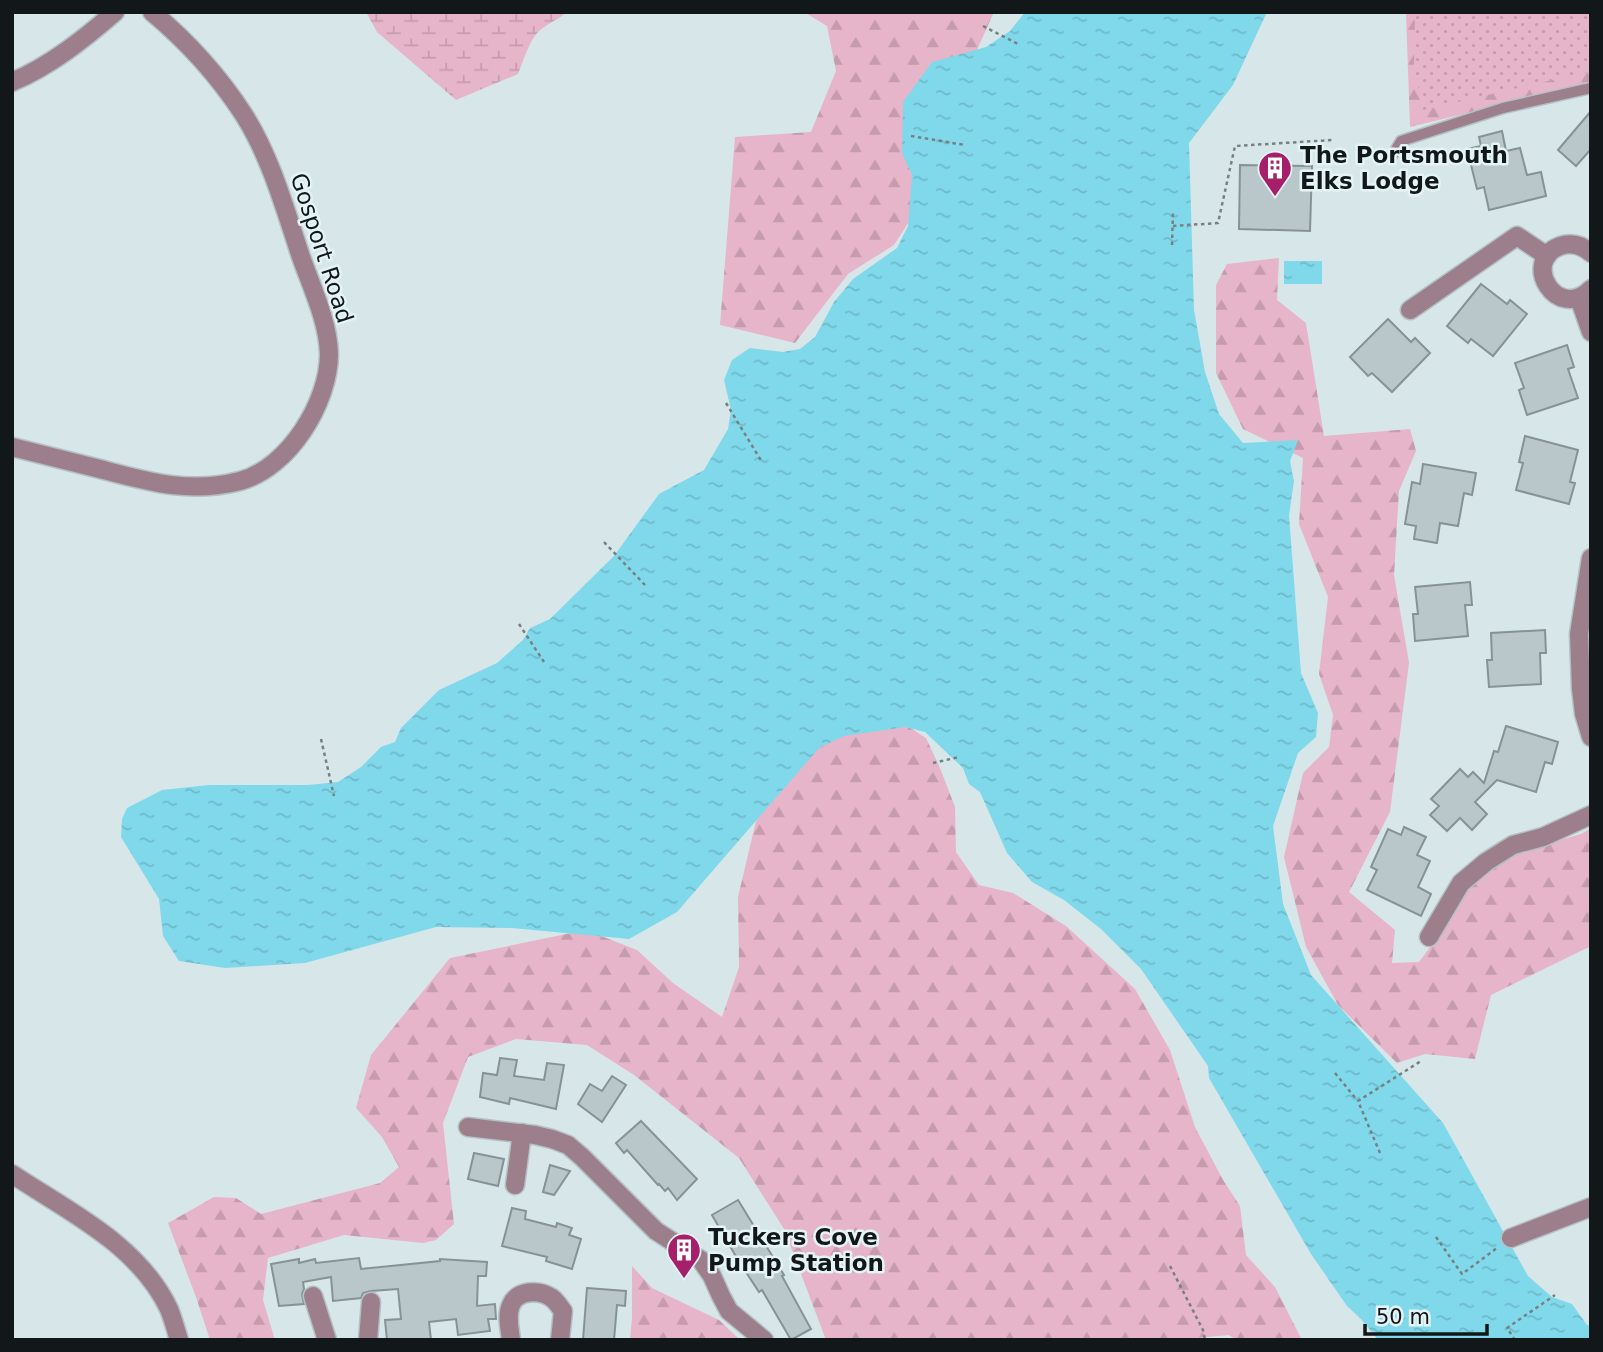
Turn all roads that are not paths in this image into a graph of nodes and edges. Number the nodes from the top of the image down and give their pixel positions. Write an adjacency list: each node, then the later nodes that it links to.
1 (115, 12): 3 (street)
2 (152, 12): 11 (street, Gosport Road)
3 (12, 82)
4 (1591, 88): 5 (lane)
5 (1392, 156)
6 (1591, 253): 7 (street)
7 (1547, 256): 8 (street); 9 (street)
8 (1585, 294): 10 (street)
9 (1410, 310)
10 (1591, 332)
11 (12, 447)
12 (1591, 558): 13 (street)
13 (1591, 737)
14 (1591, 815): 15 (street)
15 (1429, 937)
16 (468, 1127): 17 (street)
17 (522, 1133): 19 (street); 29 (street)
18 (12, 1174): 24 (street)
19 (515, 1185)
20 (1591, 1207): 21 (street)
21 (1511, 1238)
22 (313, 1296): 25 (street)
23 (371, 1302): 26 (street)
24 (179, 1340)
25 (327, 1340)
26 (368, 1340)
27 (511, 1340): 28 (street)
28 (560, 1340)
29 (764, 1340)

